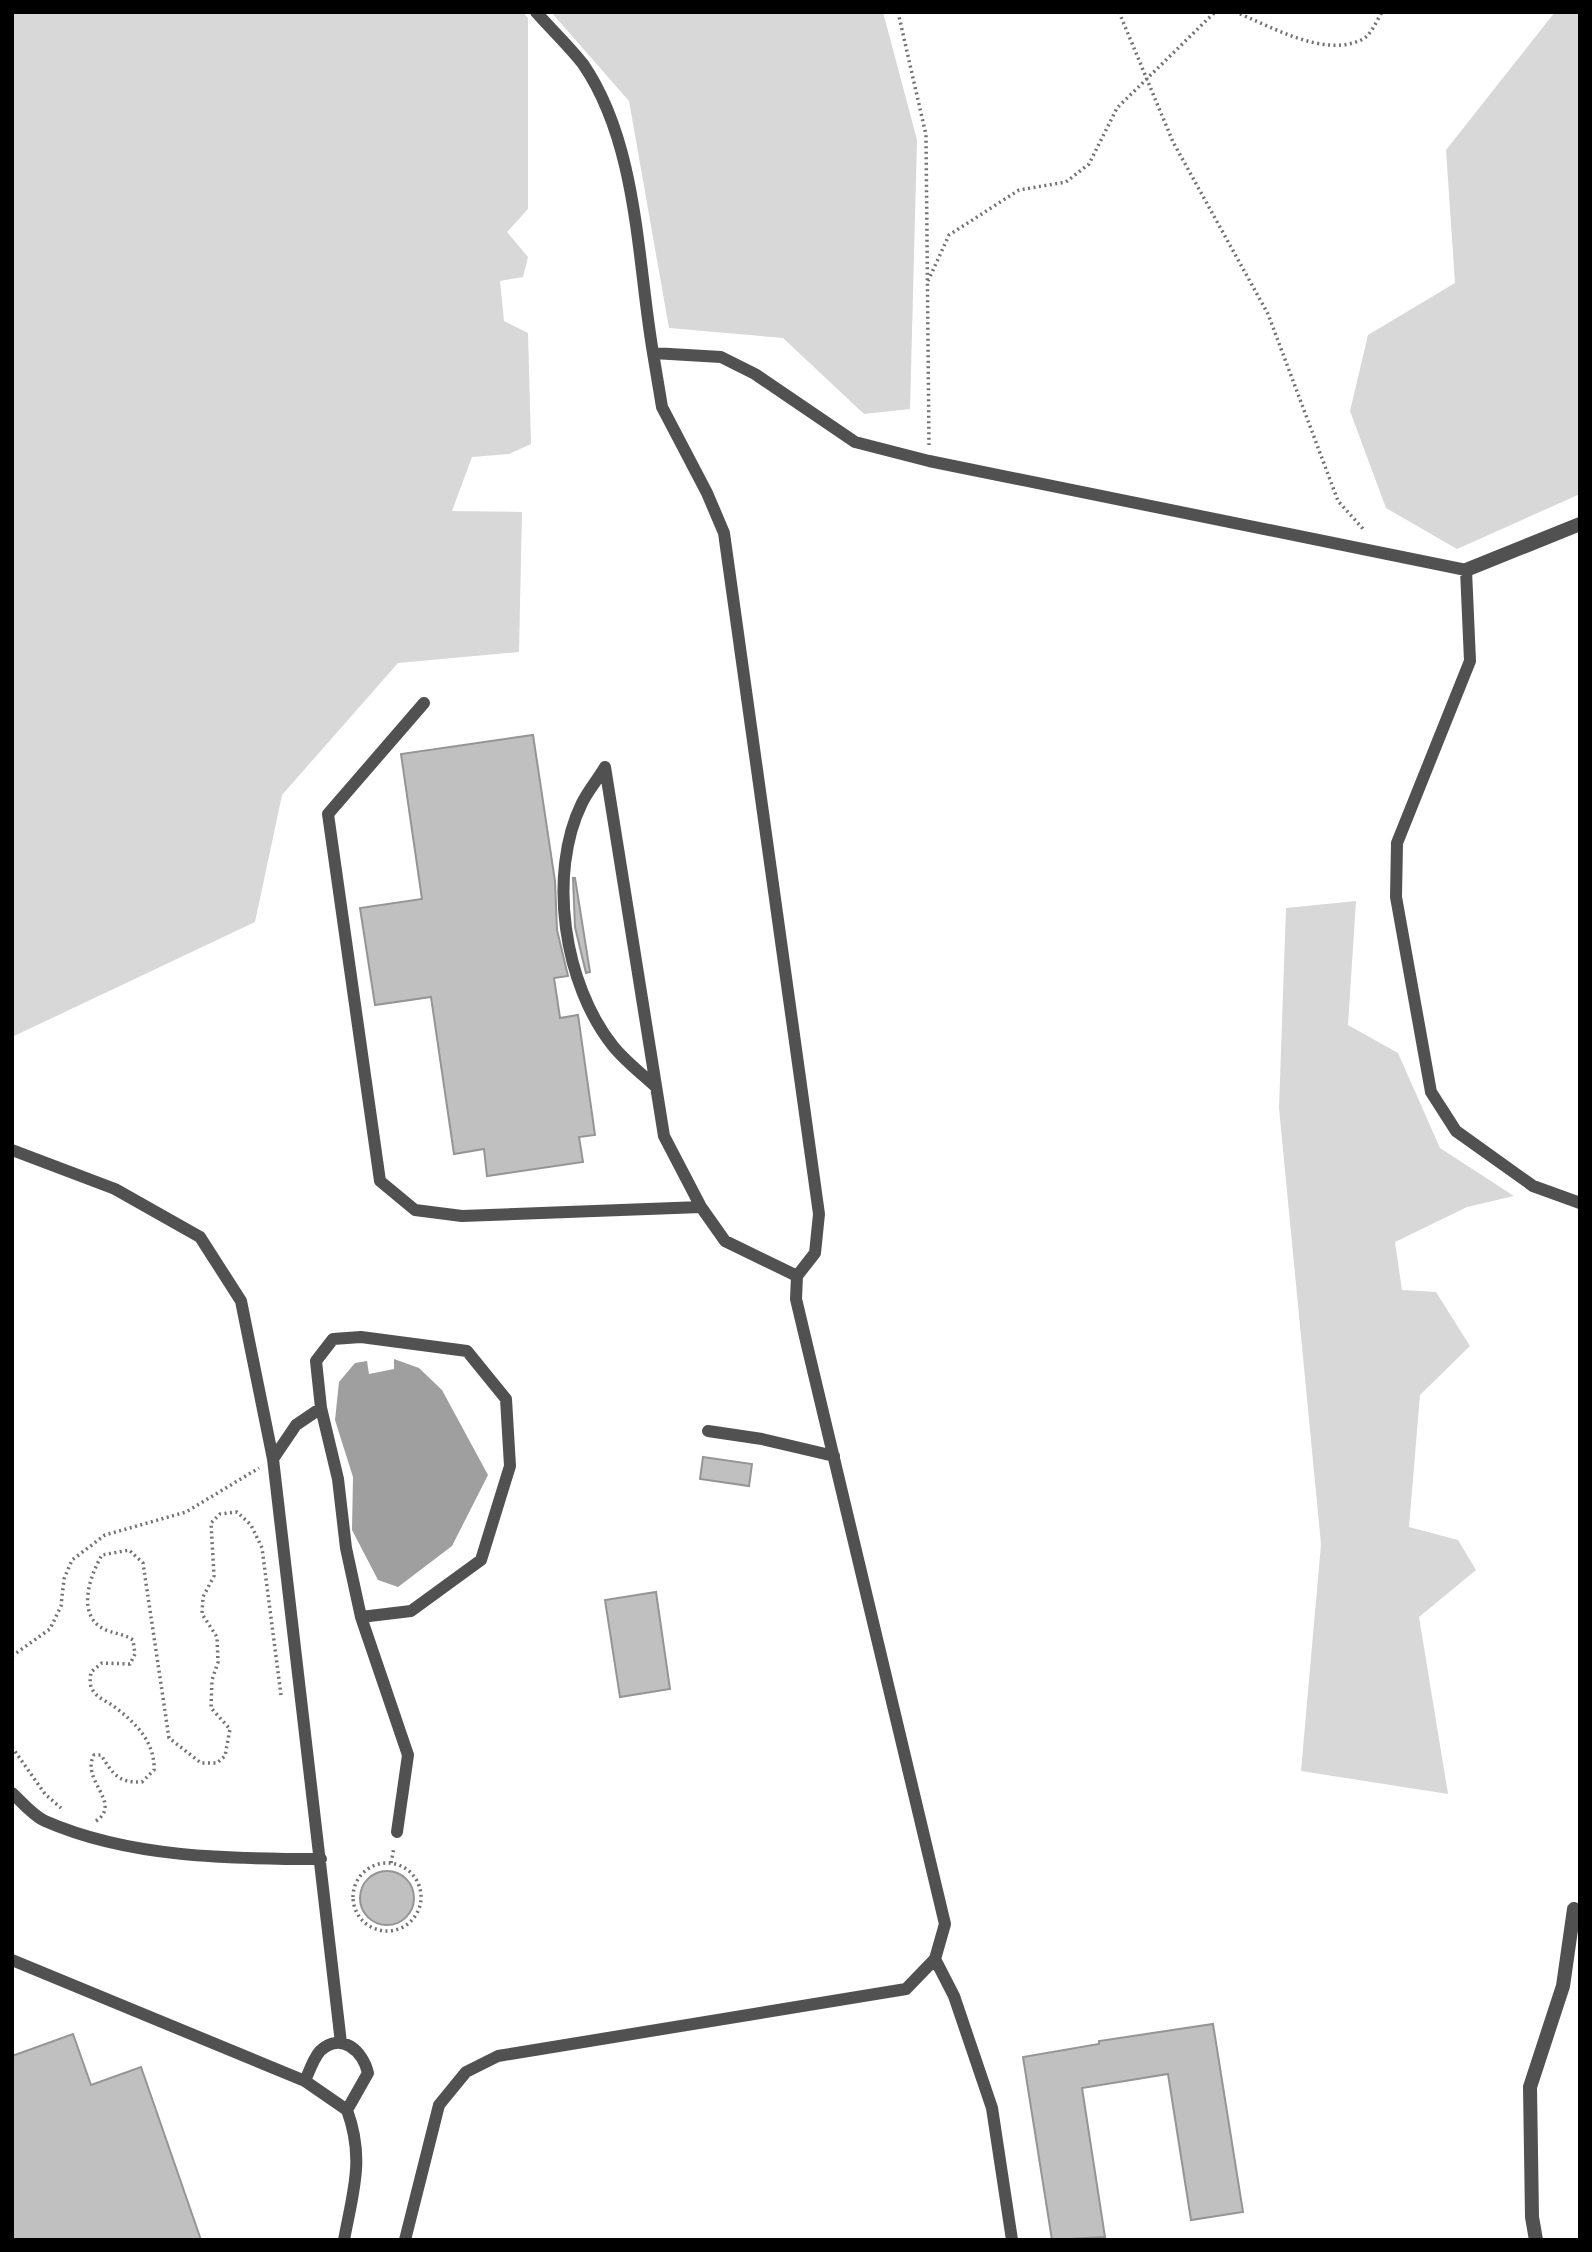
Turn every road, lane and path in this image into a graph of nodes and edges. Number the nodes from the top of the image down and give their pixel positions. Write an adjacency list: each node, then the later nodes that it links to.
1 (536, 12): 9 (lane)
2 (898, 12): 8 (path)
3 (1119, 12): 7 (path)
4 (1215, 12): 7 (path)
5 (1236, 12): 6 (path)
6 (1382, 12)
7 (1148, 78): 8 (path); 12 (path)
8 (928, 283): 10 (path)
9 (653, 353): 10 (lane); 19 (lane)
10 (929, 461): 12 (lane)
11 (1580, 524): 13 (street)
12 (1385, 553): 13 (lane)
13 (1466, 570): 17 (lane)
14 (424, 703): 18 (lane)
15 (656, 1087): 15 (lane); 18 (lane)
16 (12, 1150): 23 (lane)
17 (1580, 1203)
18 (701, 1207): 19 (lane)
19 (797, 1276): 22 (lane)
20 (321, 1408): 23 (lane); 24 (lane); 24 (lane)
21 (708, 1431): 22 (lane)
22 (834, 1456): 35 (lane)
23 (273, 1459): 25 (path); 32 (lane)
24 (362, 1617): 31 (lane)
25 (12, 1657)
26 (283, 1707): 30 (path)
27 (12, 1747): 29 (path)
28 (12, 1793): 32 (lane)
29 (62, 1809)
30 (93, 1823)
31 (397, 1832)
32 (321, 1859): 37 (lane)
33 (380, 1864): 33 (path)
34 (1574, 1909): 43 (street)
35 (935, 1959): 41 (lane); 42 (lane)
36 (12, 1960): 38 (lane)
37 (341, 2043): 38 (lane); 39 (lane)
38 (305, 2081): 39 (lane)
39 (347, 2110): 40 (lane)
40 (344, 2240)
41 (405, 2240)
42 (1012, 2240)
43 (1536, 2240)

